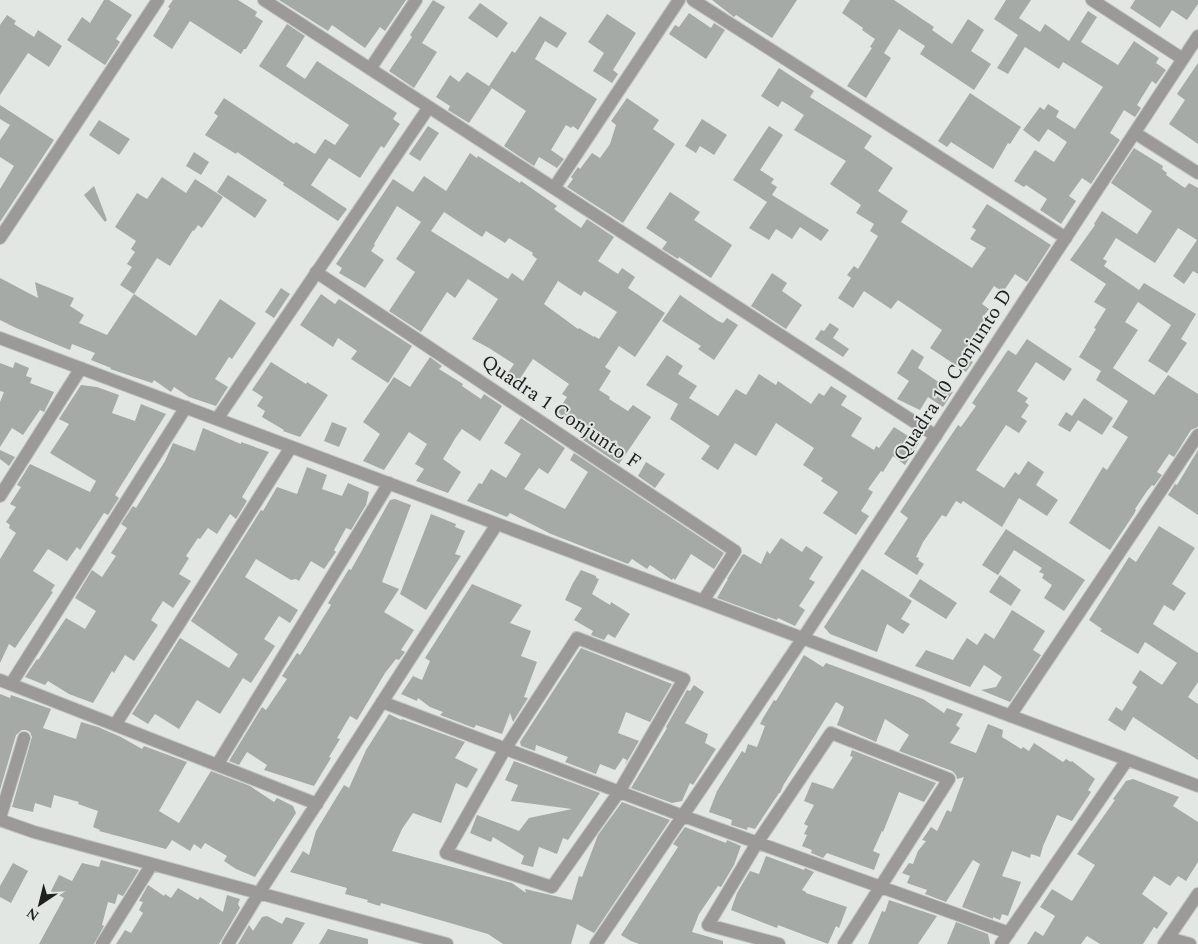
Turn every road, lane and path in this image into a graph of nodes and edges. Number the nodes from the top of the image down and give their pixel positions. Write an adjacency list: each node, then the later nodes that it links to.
1 (158, 0): 14 (street)
2 (264, 0): 9 (street)
3 (416, 0): 9 (street)
4 (680, 0): 13 (street)
5 (693, 0): 15 (street)
6 (1092, 0): 8 (street)
7 (1198, 36): 8 (street, Quadra 10 Conjunto D)
8 (1183, 60): 11 (street, Quadra 10 Conjunto D)
9 (370, 69): 10 (street)
10 (429, 107): 13 (street); 16 (street)
11 (1135, 133): 12 (street); 15 (street, Quadra 10 Conjunto D)
12 (1198, 173)
13 (554, 188): 22 (street)
14 (0, 238)
15 (1066, 238): 22 (street, Quadra 10 Conjunto D)
16 (316, 272): 20 (street); 27 (street, Quadra 1 Conjunto F)
17 (0, 338): 18 (street)
18 (81, 368): 19 (street); 25 (street)
19 (186, 407): 20 (street); 29 (street)
20 (217, 419): 23 (street)
21 (1198, 435): 31 (street)
22 (936, 436): 28 (street, Quadra 10 Conjunto D)
23 (291, 447): 24 (street); 32 (street)
24 (389, 483): 26 (street); 36 (street)
25 (0, 496)
26 (496, 524): 27 (street); 30 (street)
27 (703, 601): 28 (street)
28 (803, 638): 31 (street); 40 (street, Quadra 10 Conjunto D)
29 (5, 682): 32 (street)
30 (382, 702): 34 (street); 39 (street)
31 (1010, 716): 35 (street)
32 (116, 725): 36 (street)
33 (24, 738): 41 (street)
34 (505, 749): 38 (street); 38 (street); 38 (street)
35 (1126, 760): 37 (street); 47 (street)
36 (217, 765): 39 (street)
37 (1198, 786)
38 (619, 792): 40 (street)
39 (317, 804): 45 (street)
40 (683, 816): 42 (street); 53 (street, Quadra 10 Conjunto D)
41 (0, 819): 43 (street)
42 (757, 843): 44 (street); 44 (street); 54 (street)
43 (152, 864): 45 (street); 50 (street)
44 (881, 887): 47 (street); 55 (street)
45 (259, 893): 48 (street); 51 (street)
46 (1198, 894): 49 (street)
47 (1009, 933): 56 (street)
48 (416, 940): 52 (street)
49 (1166, 941): 57 (street)
50 (102, 944)
51 (228, 944)
52 (447, 944)
53 (596, 944)
54 (779, 944)
55 (844, 944)
56 (1001, 944)
57 (1190, 944)

